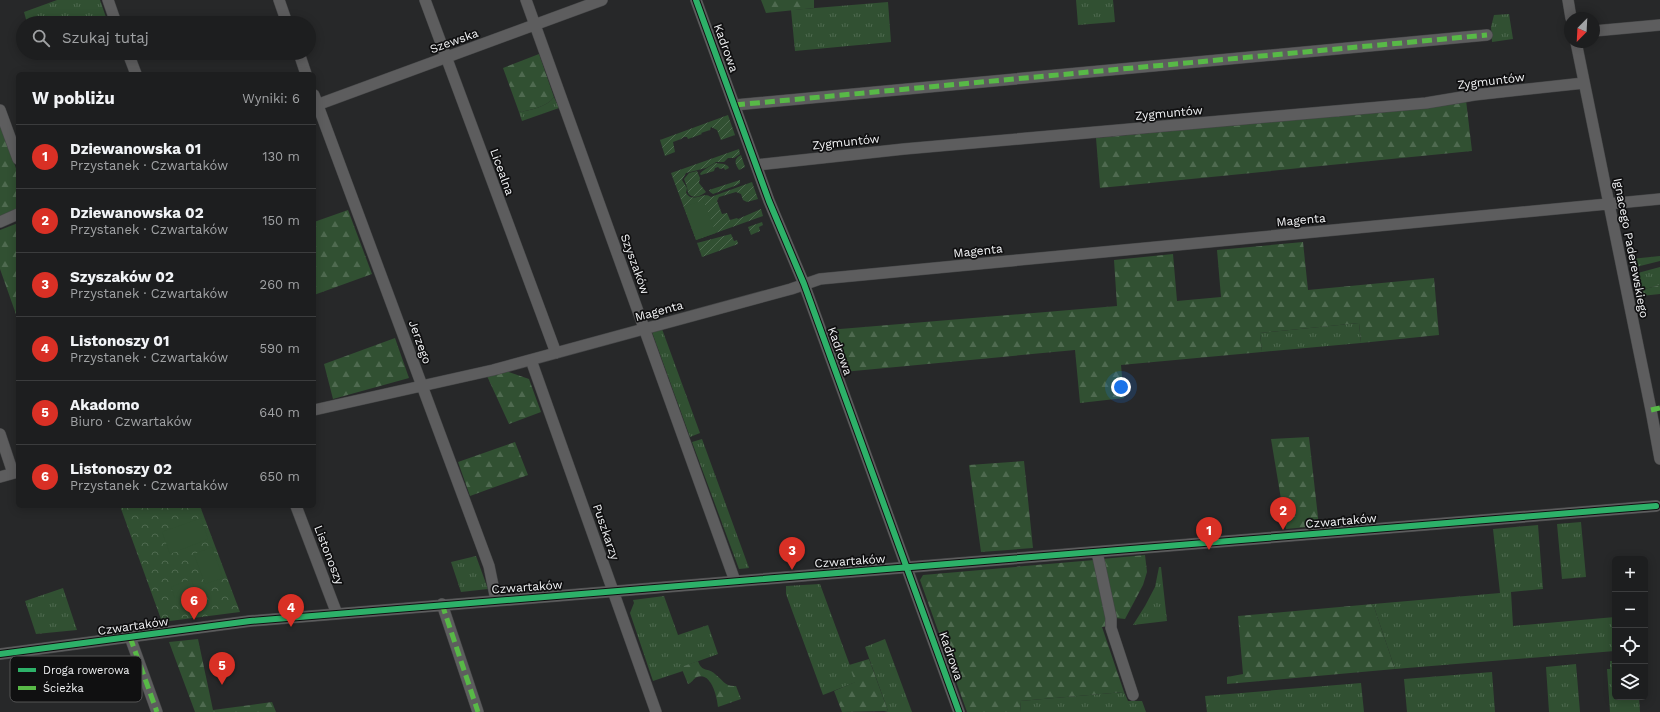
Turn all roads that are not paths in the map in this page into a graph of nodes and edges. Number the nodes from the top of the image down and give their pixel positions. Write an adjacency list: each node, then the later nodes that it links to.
1 (108, 0): 9 (street)
2 (279, 0): 10 (street)
3 (425, 0): 16 (street, Licealna)
4 (526, 0): 11 (street, Szyszaków)
5 (602, 0): 11 (street, Szewska)
6 (696, 0): 24 (street, Kadrowa)
7 (1568, 0): 8 (street)
8 (1570, 12)
9 (114, 16)
10 (285, 16)
11 (535, 25): 16 (street, Szewska); 33 (street, Szyszaków)
12 (1660, 25): 13 (street)
13 (1600, 31)
14 (1487, 35): 24 (street)
15 (1577, 48): 21 (street, Ignacego Paderewskiego)
16 (446, 58): 22 (street, Szewska); 34 (street, Licealna)
17 (131, 60): 19 (street)
18 (301, 60): 20 (street)
19 (135, 72)
20 (305, 72)
21 (1584, 83): 27 (street, Zygmuntów); 29 (street, Ignacego Paderewskiego)
22 (316, 102)
23 (316, 105): 36 (street, Jerzego)
24 (735, 105): 27 (street, Kadrowa)
25 (0, 110): 26 (street)
26 (16, 154)
27 (756, 164): 32 (street, Kadrowa)
28 (1660, 199): 29 (street, Magenta)
29 (1609, 205): 32 (street, Magenta); 37 (street, Ignacego Paderewskiego)
30 (16, 215): 31 (street)
31 (0, 222)
32 (804, 284): 33 (street, Magenta); 46 (street, Kadrowa)
33 (644, 328): 34 (street, Magenta); 47 (street, Szyszaków)
34 (556, 353): 35 (street, Magenta)
35 (531, 360): 36 (street, Magenta); 48 (street, Puszkarzy)
36 (422, 385): 38 (street, Magenta); 49 (street, Jerzego)
37 (1656, 409): 40 (street, Ignacego Paderewskiego)
38 (316, 410)
39 (0, 434): 41 (street)
40 (1660, 459)
41 (15, 473): 42 (street)
42 (0, 477)
43 (1659, 505): 45 (street, Czwartaków)
44 (297, 508): 51 (street, Listonoszy)
45 (1097, 552): 46 (street, Czwartaków); 56 (street)
46 (908, 567): 47 (street, Czwartaków); 60 (street, Kadrowa)
47 (735, 581): 48 (street, Czwartaków)
48 (613, 591): 49 (street, Czwartaków); 59 (street, Puszkarzy)
49 (496, 600): 50 (street, Czwartaków)
50 (442, 604): 51 (street, Czwartaków); 58 (street)
51 (337, 614): 52 (street, Czwartaków)
52 (130, 637): 53 (street, Czwartaków); 54 (street)
53 (0, 654)
54 (137, 656)
55 (142, 670): 57 (street)
56 (1133, 695)
57 (157, 712)
58 (478, 712)
59 (656, 712)
60 (959, 712)

